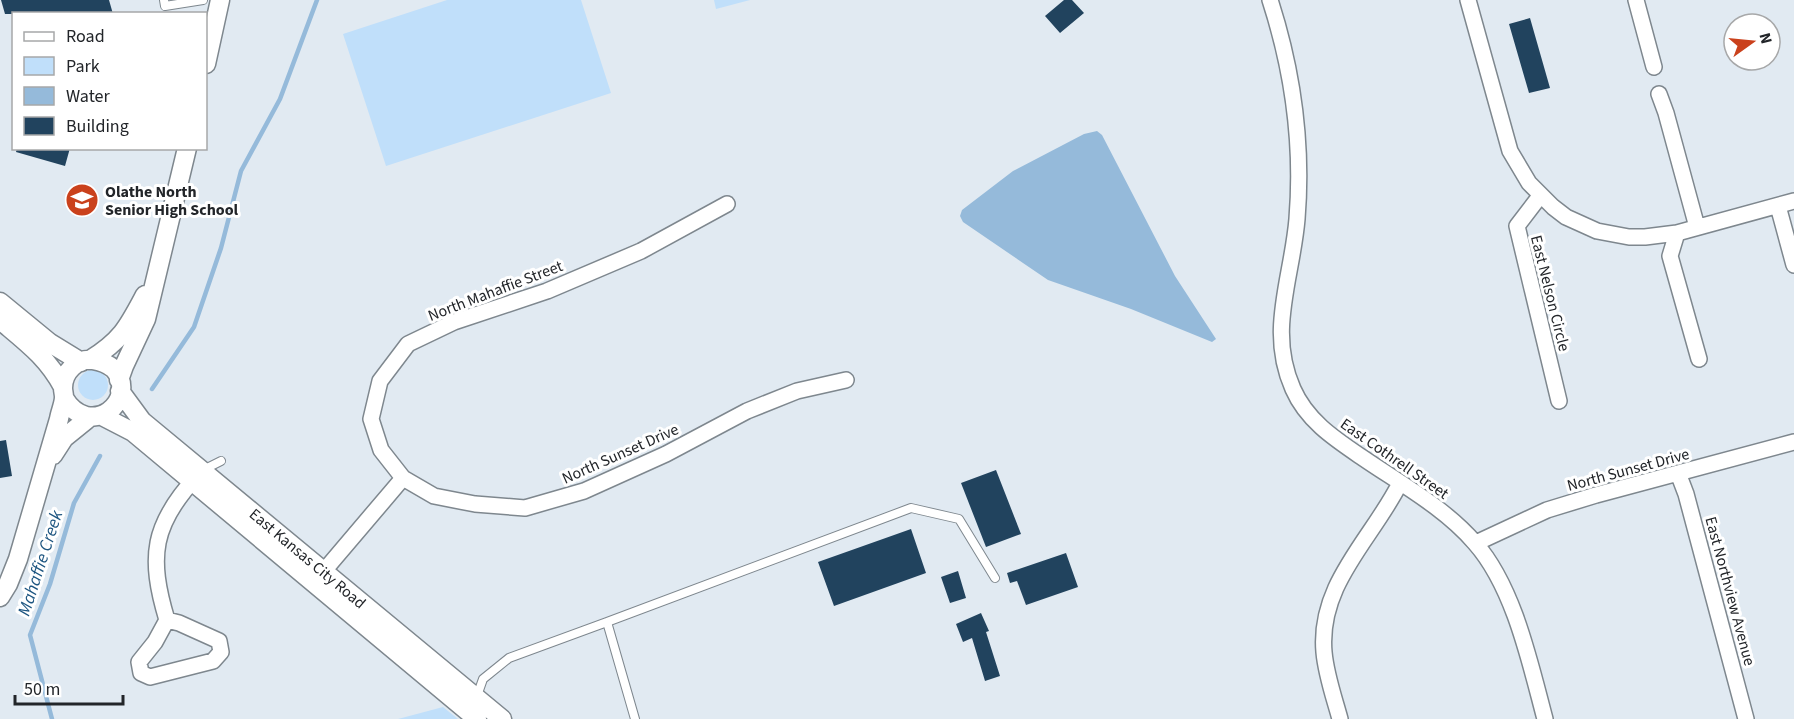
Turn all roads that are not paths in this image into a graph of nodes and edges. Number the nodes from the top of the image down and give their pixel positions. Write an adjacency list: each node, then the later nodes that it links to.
1 (164, 0): 2 (lane)
2 (203, 0)
3 (220, 0): 7 (street)
4 (1270, 0): 34 (street, East Cothrell Street)
5 (1468, 0): 11 (street)
6 (1636, 0): 8 (street)
7 (207, 59)
8 (1654, 67)
9 (1659, 94): 15 (street)
10 (187, 150): 18 (street)
11 (1540, 196): 16 (street); 26 (street, East Nelson Circle)
12 (1794, 201): 14 (street)
13 (727, 204): 33 (street, North Mahaffie Street)
14 (1778, 206): 15 (street); 17 (street)
15 (1697, 227): 16 (street)
16 (1677, 233): 21 (street)
17 (1794, 265)
18 (157, 273): 22 (street); 24 (street)
19 (0, 302): 22 (street)
20 (0, 320): 25 (street)
21 (1699, 359)
22 (85, 361): 24 (street); 25 (street)
23 (846, 380): 33 (street, North Sunset Drive)
24 (120, 386): 27 (street); 32 (street, East Kansas City Road)
25 (63, 393): 27 (street); 30 (street)
26 (1559, 400)
27 (96, 417): 30 (street); 32 (street, East Kansas City Road)
28 (1794, 442): 31 (street, North Sunset Drive)
29 (221, 461): 32 (lane)
30 (46, 466): 38 (street)
31 (1678, 473): 35 (street, North Sunset Drive); 46 (street, East Northview Avenue)
32 (197, 475): 36 (street, East Kansas City Road); 39 (street)
33 (403, 478): 36 (street)
34 (1400, 483): 35 (street, East Cothrell Street); 44 (street)
35 (1476, 543): 45 (street, East Cothrell Street)
36 (319, 577): 41 (street, East Kansas City Road)
37 (995, 578): 40 (lane)
38 (0, 597)
39 (167, 620): 39 (street)
40 (607, 622): 41 (lane); 43 (lane)
41 (473, 709): 42 (street, East Kansas City Road)
42 (502, 719)
43 (635, 719)
44 (1340, 719)
45 (1545, 719)
46 (1746, 719)

